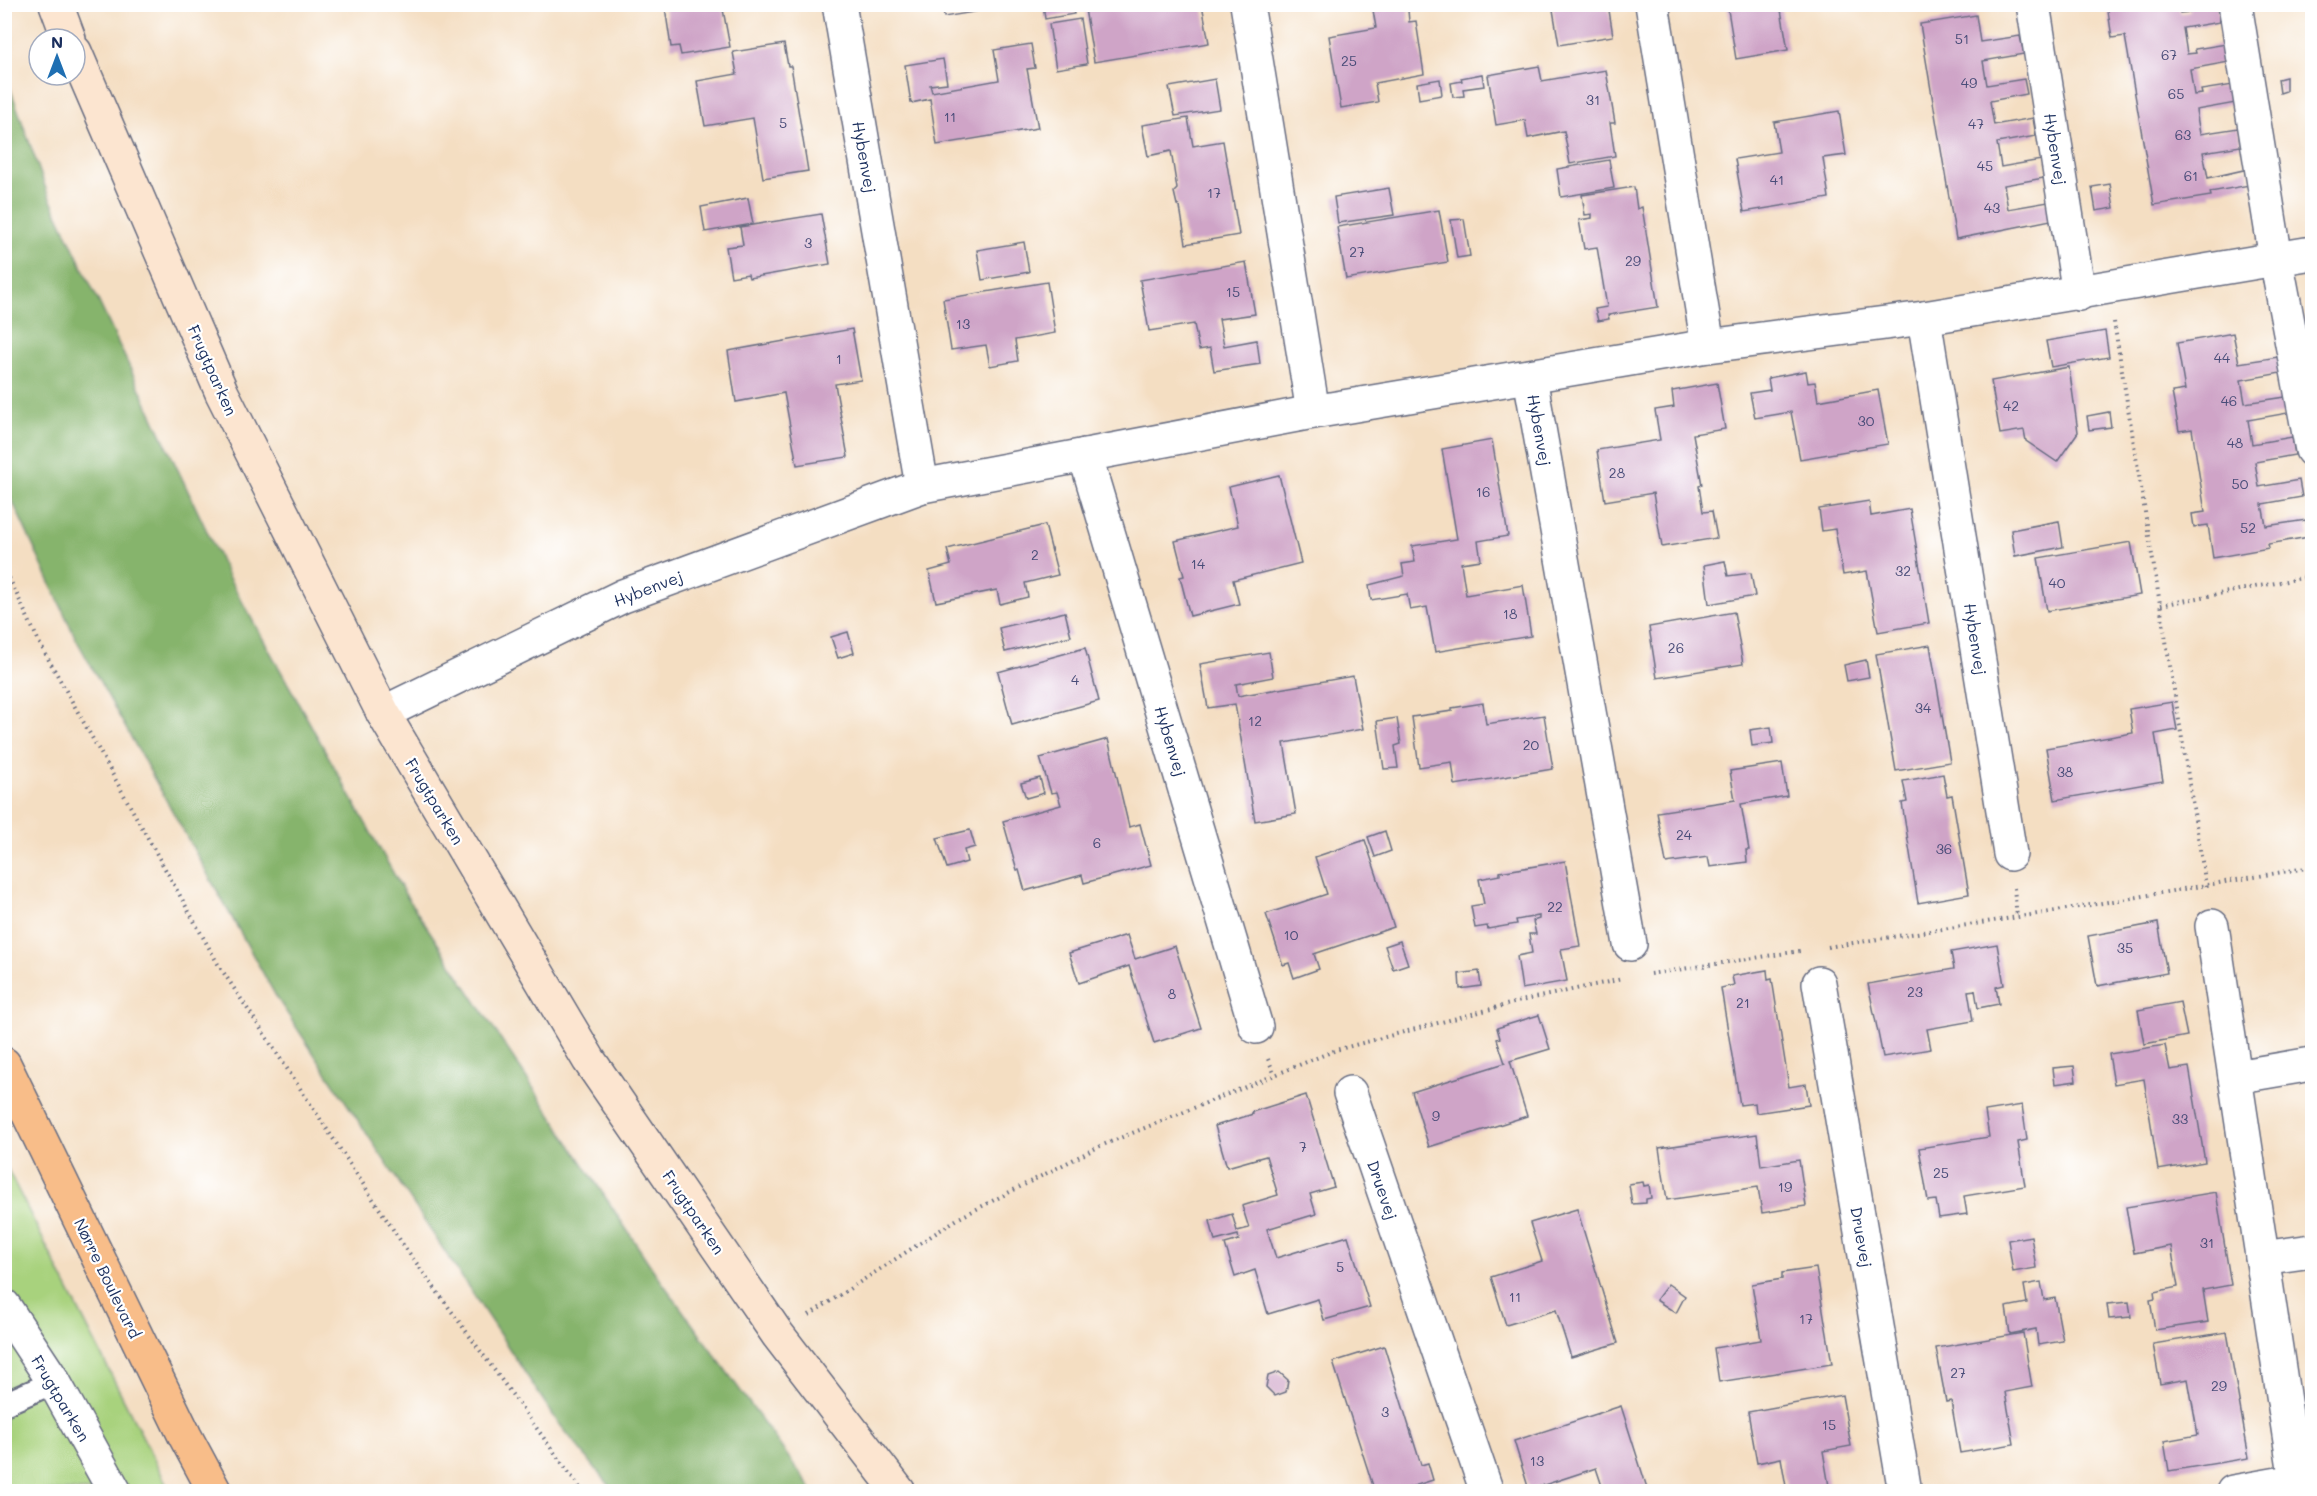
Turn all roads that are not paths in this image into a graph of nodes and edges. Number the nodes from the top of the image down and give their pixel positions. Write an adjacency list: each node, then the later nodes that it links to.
1 (56, 4): 7 (street)
2 (839, 4): 18 (street, Hybenvej)
3 (1247, 4): 15 (street)
4 (1652, 4): 13 (street)
5 (2032, 4): 11 (street, Hybenvej)
6 (2235, 4): 10 (street)
7 (65, 27)
8 (87, 80): 19 (street, Frugtparken)
9 (2313, 254): 10 (street, Hybenvej)
10 (2276, 259): 11 (street, Hybenvej); 16 (street)
11 (2094, 291): 12 (street, Hybenvej)
12 (1924, 318): 13 (street, Hybenvej); 20 (street, Hybenvej)
13 (1708, 346): 14 (street, Hybenvej)
14 (1530, 377): 15 (street, Hybenvej); 22 (street, Hybenvej)
15 (1313, 412): 17 (street, Hybenvej)
16 (2313, 450)
17 (1085, 455): 18 (street, Hybenvej); 24 (street, Hybenvej)
18 (922, 486): 19 (street, Hybenvej)
19 (383, 713): 37 (street, Frugtparken)
20 (2010, 854)
21 (2212, 926): 27 (street)
22 (1630, 944)
23 (1819, 982): 39 (street, Druevej)
24 (1256, 1027)
25 (4, 1064): 36 (highway, Nørre Boulevard)
26 (2313, 1064): 27 (street)
27 (2235, 1077): 30 (street)
28 (1350, 1094): 38 (street, Druevej)
29 (2313, 1251): 30 (street)
30 (2262, 1258): 34 (street)
31 (4, 1306): 32 (street, Frugtparken)
32 (54, 1382): 33 (lane); 35 (street, Frugtparken)
33 (4, 1404)
34 (2304, 1479): 40 (street)
35 (115, 1491)
36 (215, 1491)
37 (899, 1491)
38 (1487, 1491)
39 (1905, 1491)
40 (2233, 1491)

